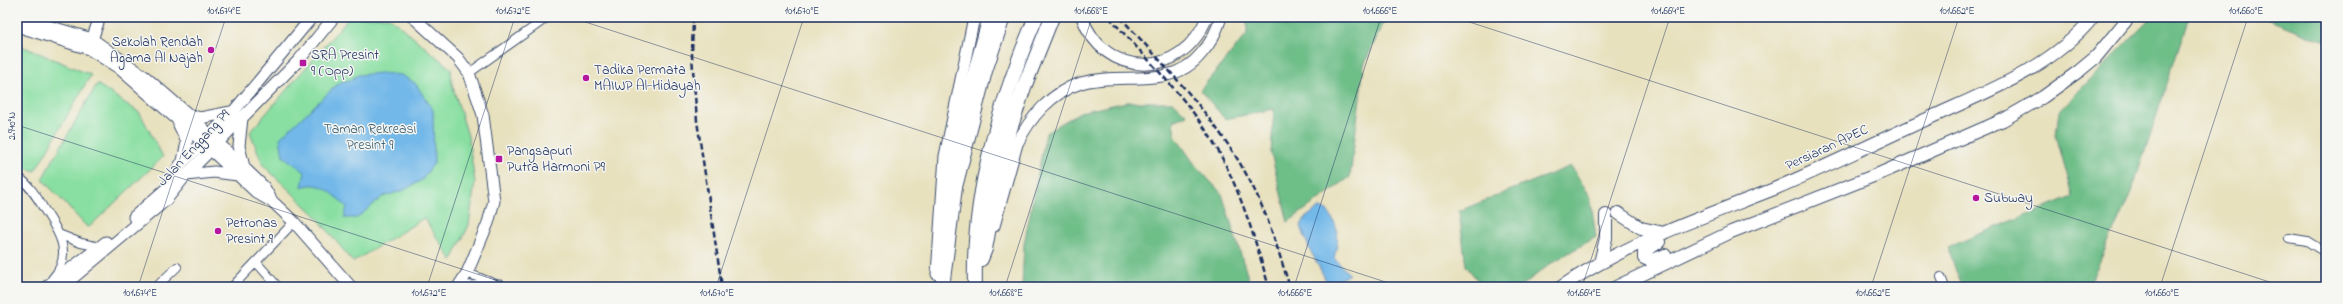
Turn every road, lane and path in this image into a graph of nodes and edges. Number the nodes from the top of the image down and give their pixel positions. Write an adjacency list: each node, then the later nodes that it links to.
1 (18, 17): 18 (street)
2 (100, 17): 18 (street)
3 (312, 17): 21 (street, Jalan Enggang P9)
4 (334, 17): 21 (street, Jalan Enggang P9)
5 (413, 17): 19 (street)
6 (548, 17): 19 (street)
7 (974, 17): 43 (street)
8 (990, 17): 43 (highway)
9 (1003, 17): 54 (highway)
10 (1036, 17): 44 (highway)
11 (1052, 17): 36 (highway)
12 (1082, 17): 13 (street)
13 (1207, 17)
14 (1221, 17): 36 (street)
15 (2093, 17): 29 (main road, Persiaran APEC)
16 (2129, 17): 31 (main road)
17 (17, 26): 18 (street)
18 (90, 44): 20 (street); 22 (street)
19 (468, 73): 41 (street)
20 (189, 115): 21 (street); 23 (street)
21 (237, 115): 23 (street, Jalan Enggang P9); 24 (street, Jalan Enggang P9); 26 (street)
22 (174, 116): 23 (street); 25 (street)
23 (202, 137): 24 (street); 25 (street, Jalan Enggang P9)
24 (215, 147): 26 (street); 28 (street, Jalan Enggang P9)
25 (180, 165): 35 (street, Jalan Enggang P9)
26 (241, 172): 28 (street); 30 (street)
27 (17, 176): 33 (street)
28 (186, 176): 47 (street, Jalan Enggang P9)
29 (1718, 211): 31 (main road); 32 (main road, Persiaran APEC)
30 (294, 222): 38 (street); 51 (street)
31 (1731, 232): 56 (main road)
32 (1664, 233): 39 (main road, Persiaran APEC); 39 (main road)
33 (61, 235): 35 (street); 46 (street)
34 (2289, 238): 37 (street)
35 (100, 247): 46 (street, Jalan Enggang P9)
36 (985, 249): 44 (highway)
37 (2326, 253)
38 (257, 263): 49 (street); 50 (street)
39 (1600, 263): 55 (main road, Persiaran APEC)
40 (177, 268): 48 (street)
41 (467, 273): 45 (street); 52 (street)
42 (1941, 277): 57 (street)
43 (936, 280)
44 (975, 281)
45 (501, 286): 53 (street)
46 (46, 287)
47 (62, 287)
48 (156, 287)
49 (232, 287)
50 (278, 287)
51 (351, 287)
52 (458, 287)
53 (464, 287)
54 (942, 287)
55 (1561, 287)
56 (1616, 287)
57 (1945, 287)

